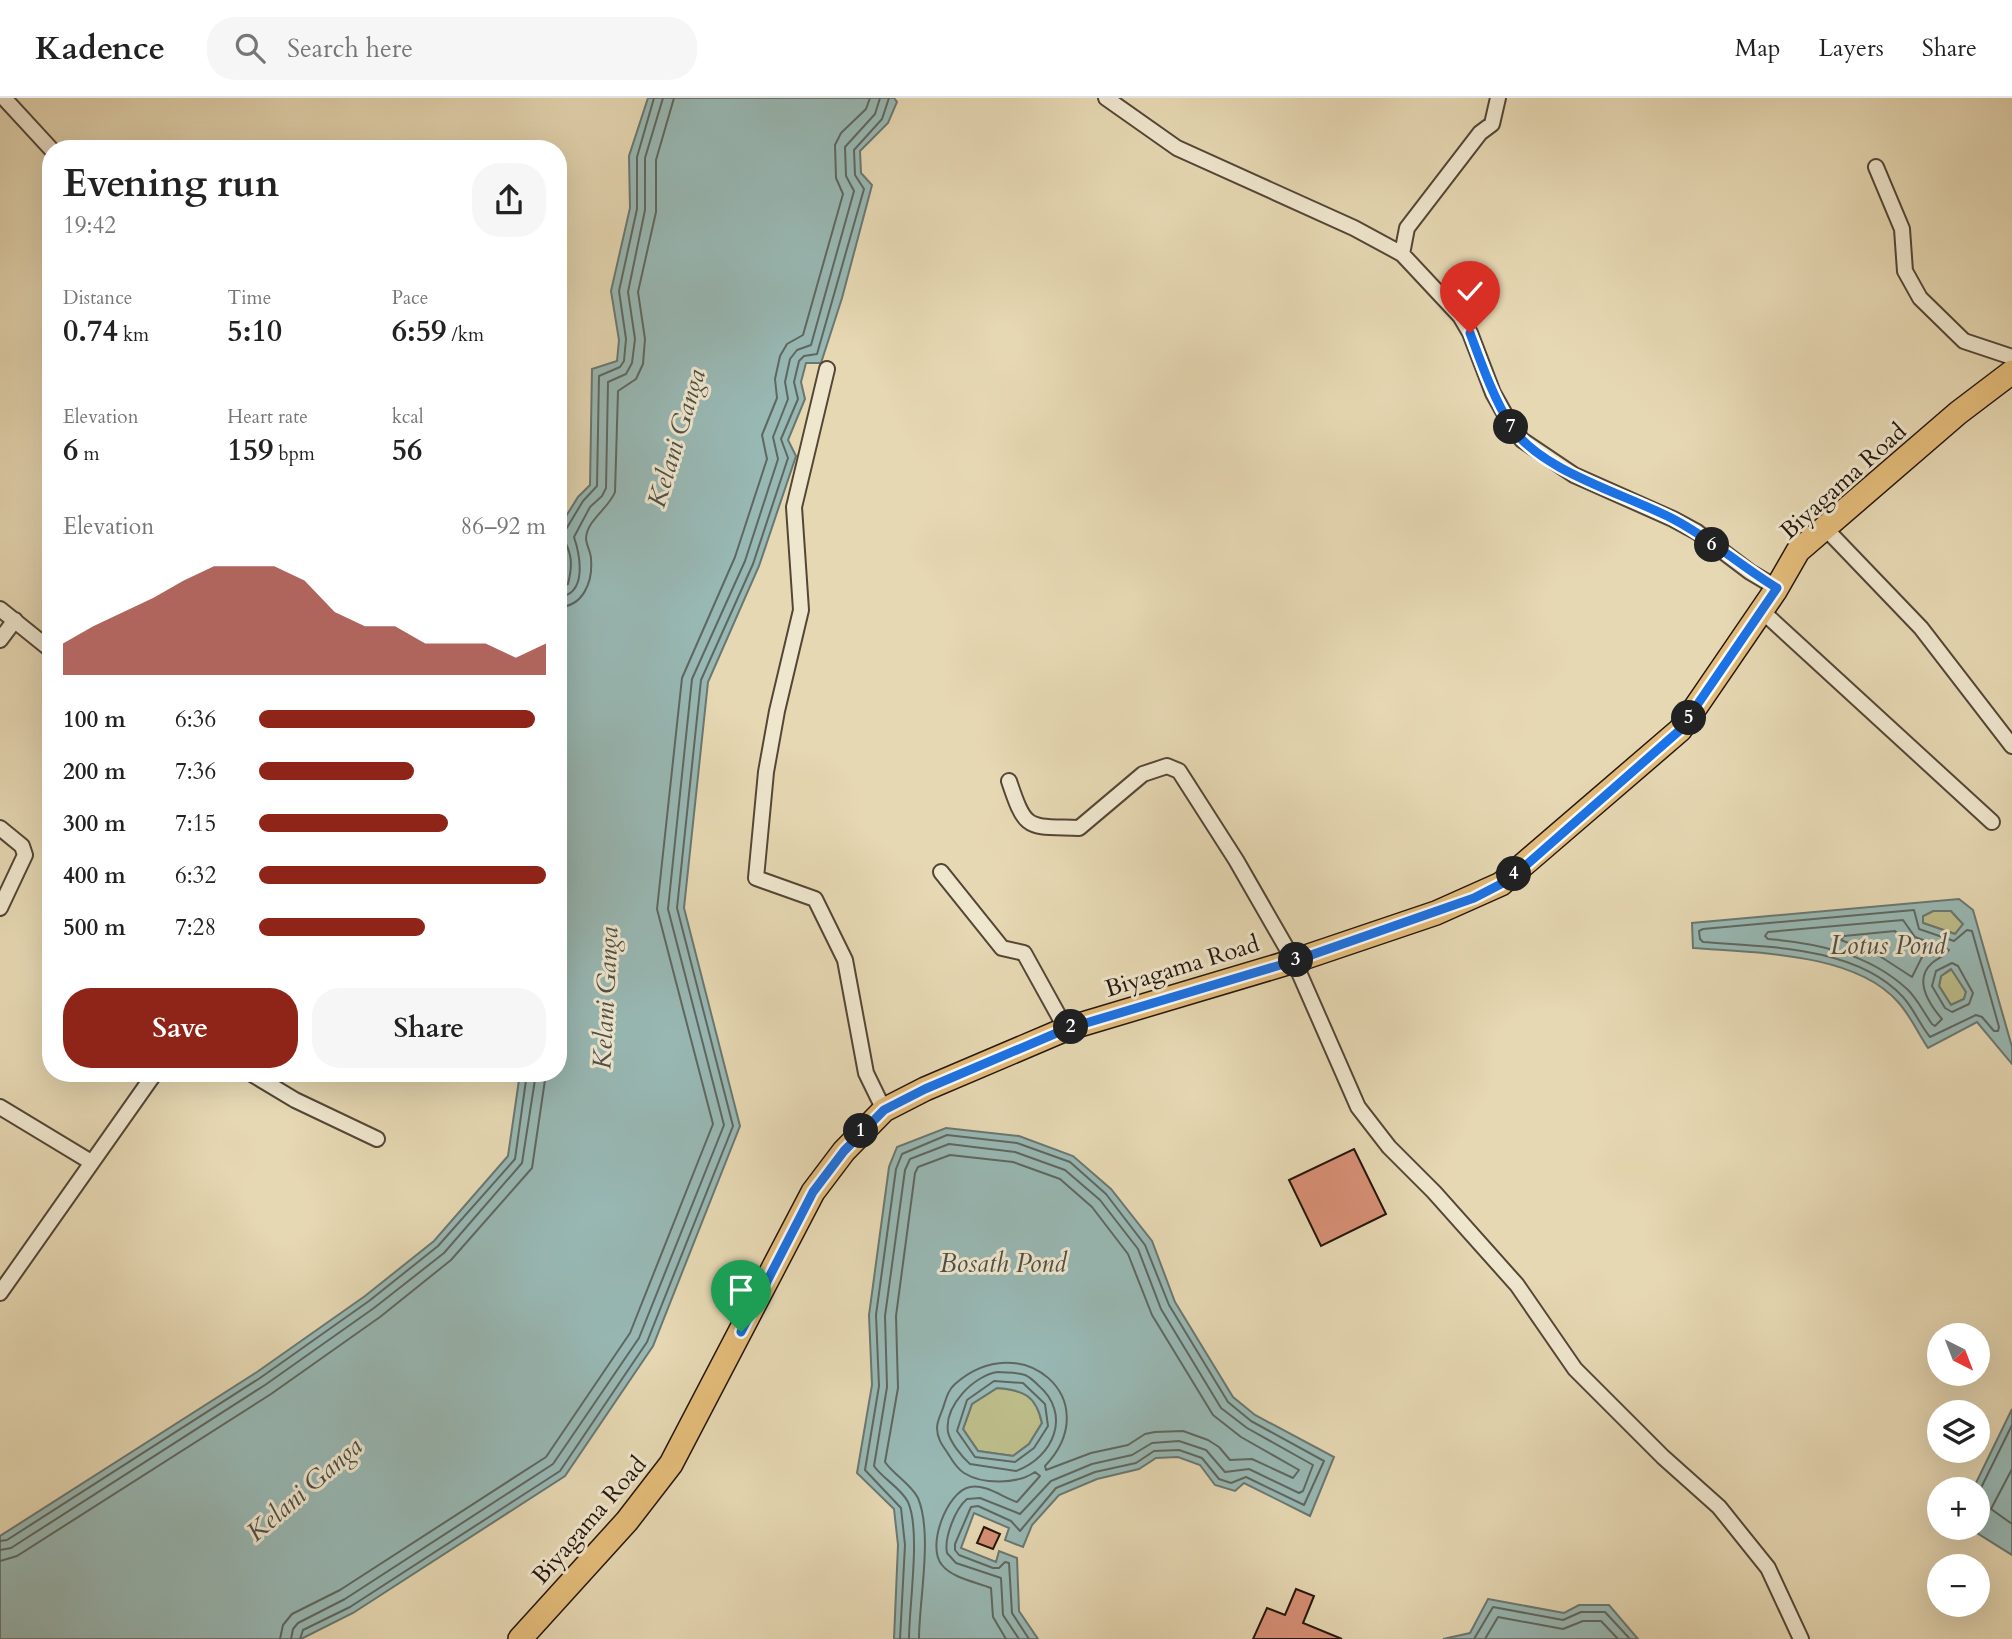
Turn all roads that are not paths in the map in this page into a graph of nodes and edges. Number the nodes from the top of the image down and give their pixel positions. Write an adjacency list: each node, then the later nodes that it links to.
1 (4, 98): 4 (street)
2 (1106, 98): 6 (street)
3 (1498, 98): 6 (street)
4 (43, 140)
5 (1876, 167): 7 (street)
6 (1402, 254): 11 (street)
7 (2012, 357)
8 (827, 369): 28 (street)
9 (2012, 372): 10 (main road, Biyagama Road)
10 (1825, 528): 11 (main road, Biyagama Road); 17 (street)
11 (1777, 588): 13 (main road, Biyagama Road)
12 (0, 609): 14 (street)
13 (1762, 611): 19 (street); 23 (main road, Biyagama Road)
14 (15, 620): 15 (street); 16 (street)
15 (0, 640)
16 (42, 642)
17 (2012, 747)
18 (1009, 780): 23 (street)
19 (1992, 822)
20 (0, 828): 22 (street)
21 (941, 872): 24 (street)
22 (0, 908)
23 (1294, 961): 24 (main road, Biyagama Road); 33 (street)
24 (1066, 1029): 28 (main road, Biyagama Road)
25 (148, 1082): 30 (street)
26 (265, 1082): 29 (street)
27 (0, 1107): 30 (street)
28 (884, 1110): 32 (main road, Biyagama Road)
29 (377, 1139)
30 (90, 1162): 31 (street)
31 (0, 1293)
32 (520, 1639)
33 (1801, 1639)

